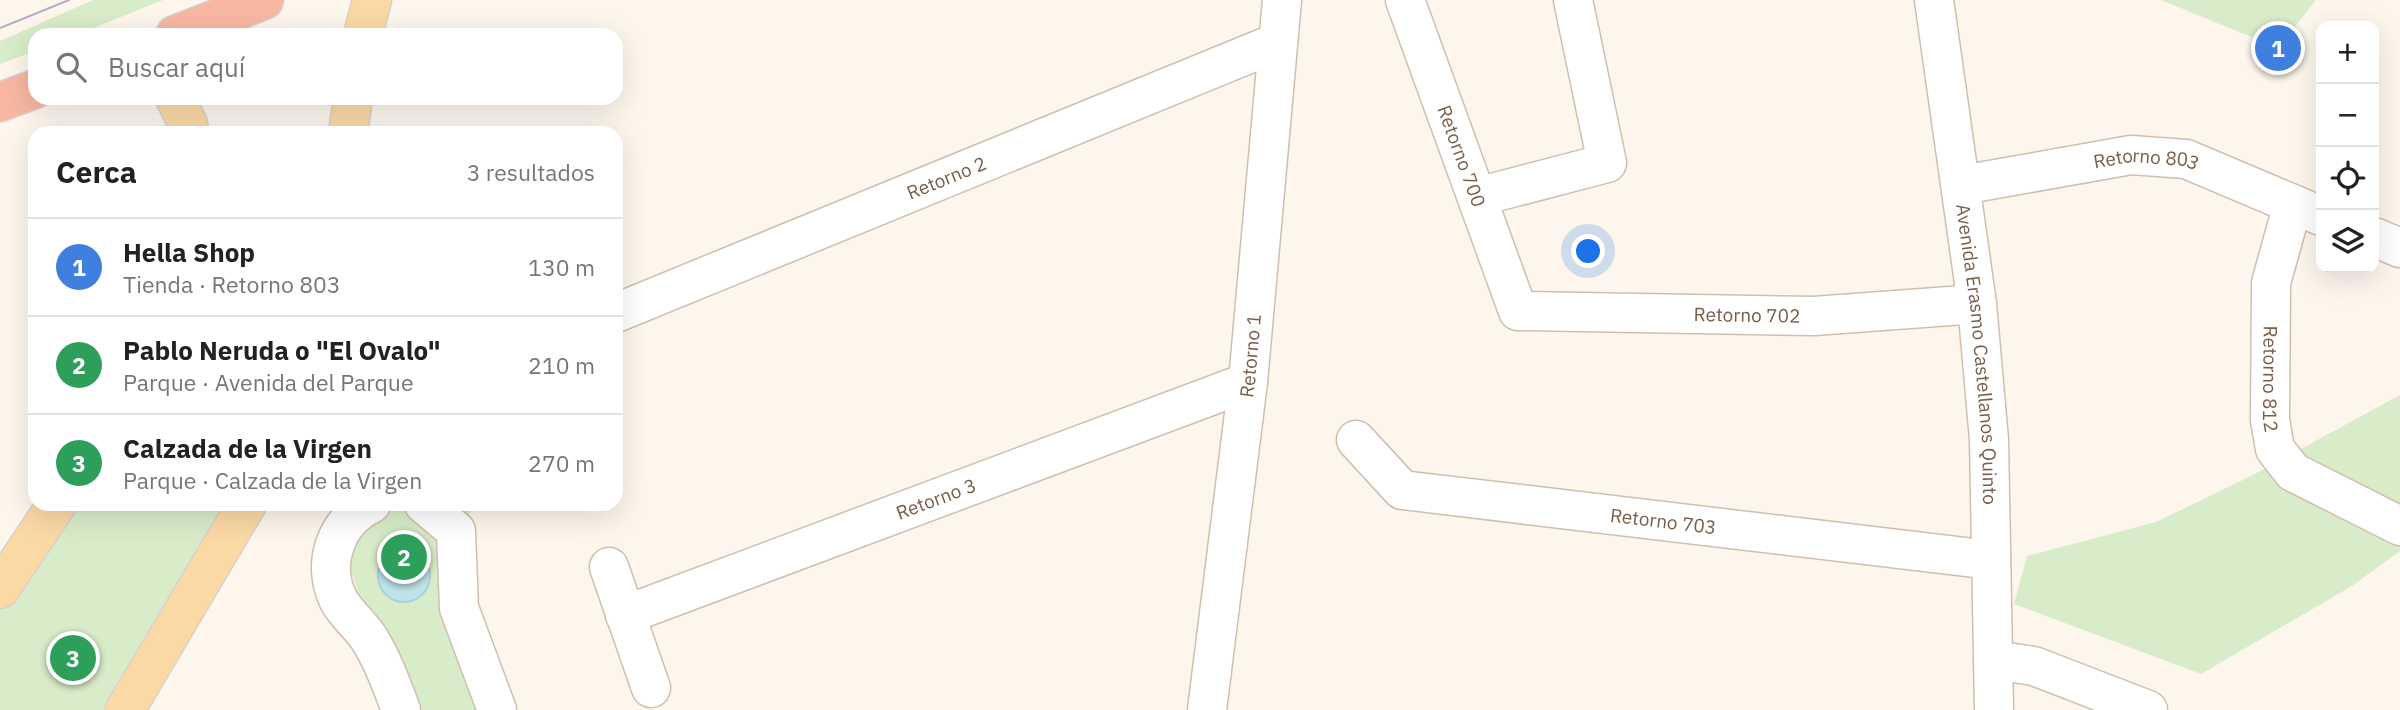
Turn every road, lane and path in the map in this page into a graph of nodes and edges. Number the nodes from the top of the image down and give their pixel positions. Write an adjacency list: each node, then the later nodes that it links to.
1 (264, 0): 7 (highway)
2 (372, 0): 8 (main road)
3 (1282, 0): 9 (street, Retorno 1)
4 (1405, 0): 17 (street, Retorno 700)
5 (1573, 0): 17 (street)
6 (1934, 0): 16 (street, Avenida Erasmo Castellanos Quinto)
7 (193, 28)
8 (365, 28)
9 (1278, 42): 22 (street, Retorno 2); 24 (street, Retorno 1)
10 (28, 92): 11 (highway)
11 (0, 102)
12 (178, 105): 14 (main road)
13 (352, 105): 15 (main road)
14 (188, 126)
15 (349, 126)
16 (1962, 185): 18 (street, Retorno 803); 21 (street, Avenida Erasmo Castellanos Quinto)
17 (1477, 197): 23 (street, Retorno 700)
18 (2307, 210): 30 (street, Retorno 812)
19 (2379, 239): 20 (street)
20 (2400, 248)
21 (1977, 304): 23 (street, Retorno 702); 31 (street, Avenida Erasmo Castellanos Quinto)
22 (623, 310)
23 (1518, 311)
24 (1248, 382): 34 (street, Retorno 3); 40 (street, Retorno 1)
25 (1356, 440): 31 (street, Retorno 703)
26 (52, 511): 33 (main road)
27 (243, 511): 37 (main road)
28 (357, 511): 38 (street)
29 (432, 511): 39 (street)
30 (2400, 526)
31 (1991, 560): 35 (street, Avenida Erasmo Castellanos Quinto)
32 (608, 567): 34 (street)
33 (0, 589)
34 (625, 615): 36 (street)
35 (1993, 660): 41 (street, Avenida Erasmo Castellanos Quinto); 42 (street)
36 (651, 688)
37 (125, 710)
38 (401, 710)
39 (497, 710)
40 (1207, 710)
41 (1994, 710)
42 (2148, 710)

